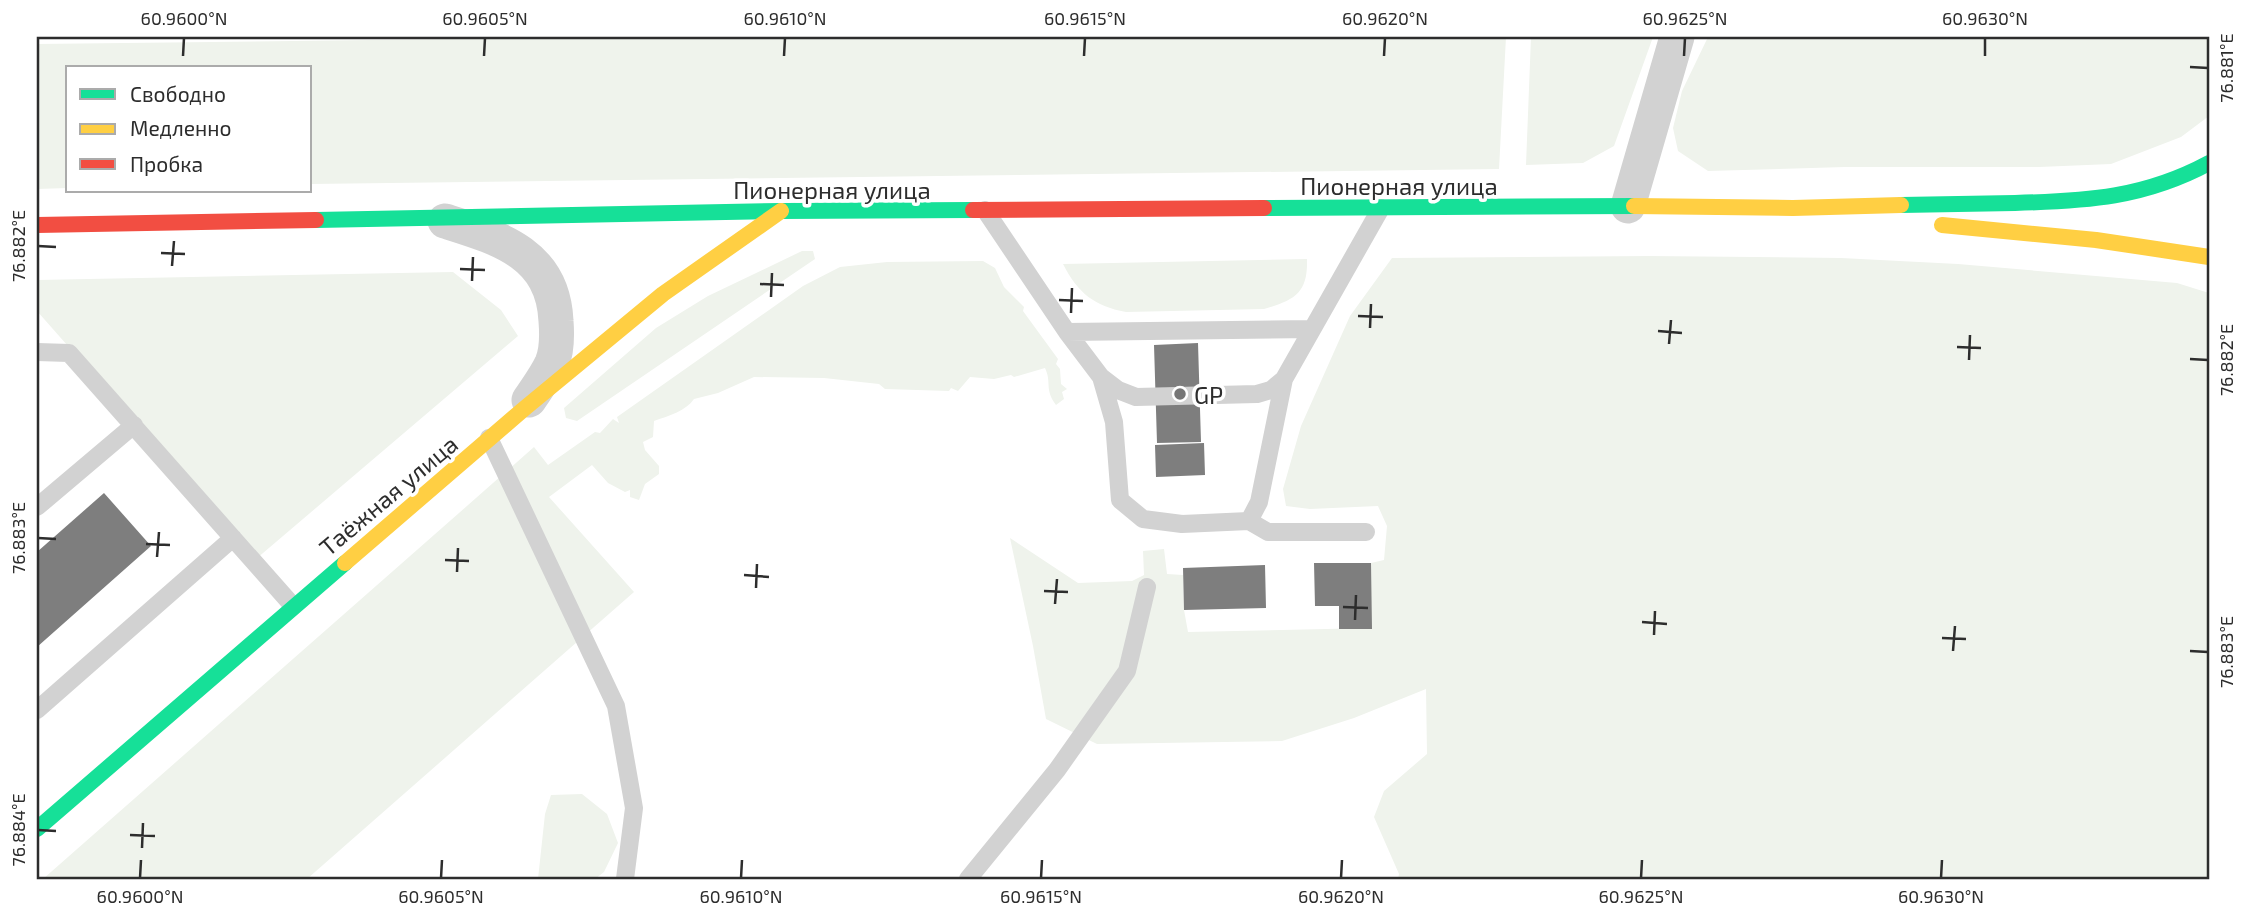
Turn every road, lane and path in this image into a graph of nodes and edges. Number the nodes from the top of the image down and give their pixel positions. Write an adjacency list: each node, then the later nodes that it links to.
1 (1677, 37): 3 (street)
2 (2209, 163): 5 (street)
3 (1628, 206): 4 (street, Пионерная улица); 5 (street, Пионерная улица)
4 (1381, 208): 7 (street, Пионерная улица); 13 (lane)
5 (1793, 208): 9 (street)
6 (780, 211): 7 (street, Пионерная улица); 8 (street, Пионерная улица); 18 (street, Таёжная улица)
7 (985, 211): 14 (lane)
8 (439, 219): 11 (street, Пионерная улица); 18 (street)
9 (1900, 220)
10 (1926, 223): 12 (street)
11 (37, 225)
12 (2209, 257)
13 (1312, 330): 14 (lane); 17 (lane)
14 (1067, 332): 16 (lane)
15 (37, 352): 19 (lane)
16 (1101, 377): 17 (lane); 22 (lane)
17 (1284, 379): 22 (lane)
18 (525, 408): 20 (street, Таёжная улица)
19 (134, 425): 21 (lane); 24 (lane)
20 (489, 438): 26 (street, Таёжная улица); 29 (lane)
21 (37, 507)
22 (1249, 521): 23 (lane)
23 (1366, 532)
24 (233, 538): 26 (lane); 27 (lane)
25 (1147, 587): 30 (lane)
26 (293, 606): 28 (street, Таёжная улица)
27 (37, 710)
28 (37, 829)
29 (625, 879)
30 (968, 879)

